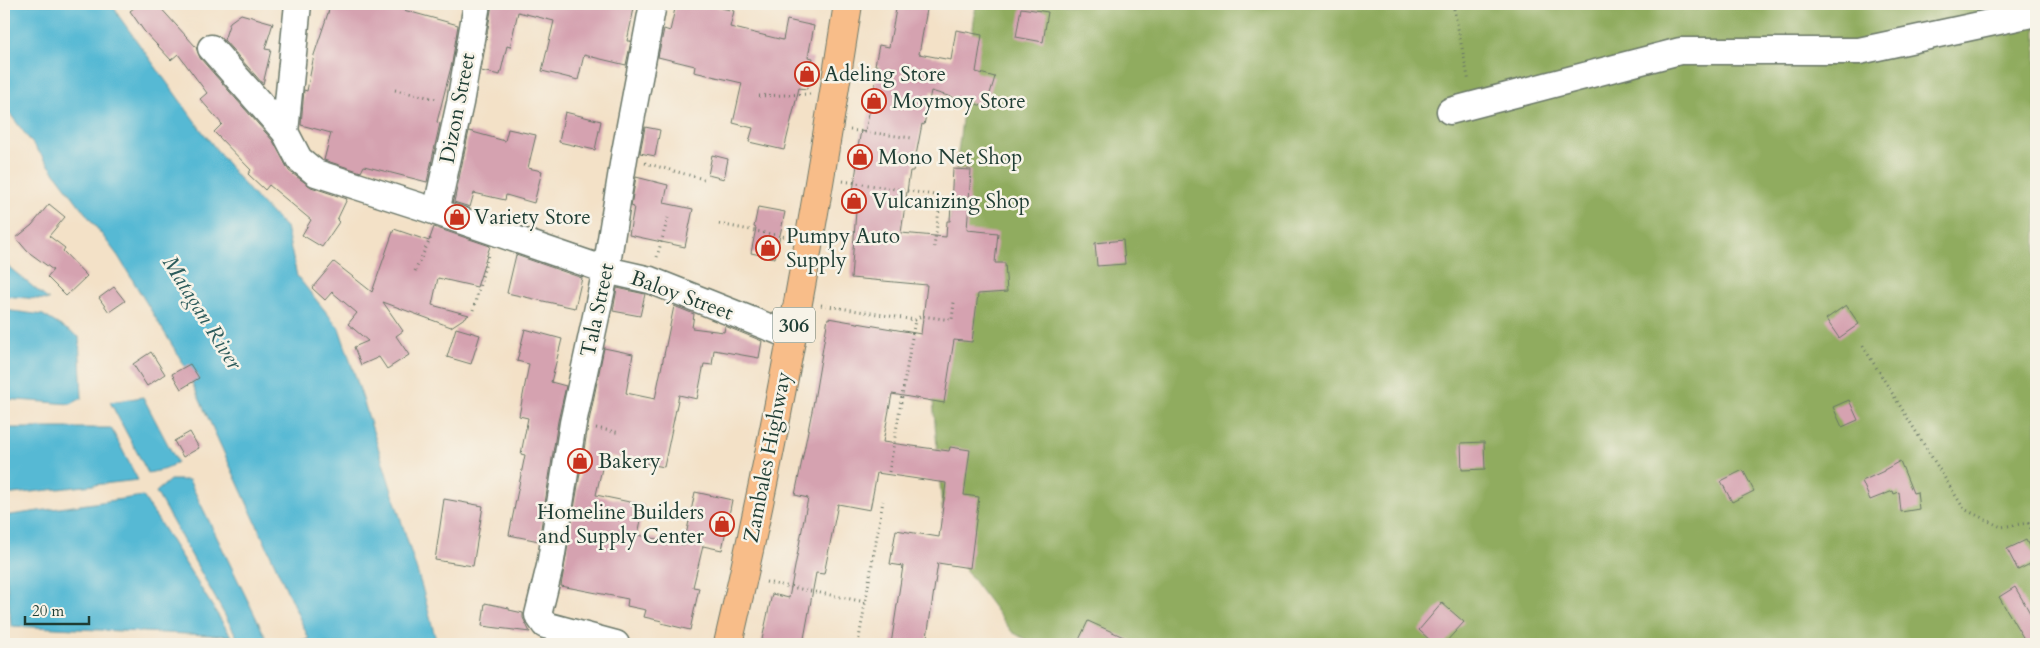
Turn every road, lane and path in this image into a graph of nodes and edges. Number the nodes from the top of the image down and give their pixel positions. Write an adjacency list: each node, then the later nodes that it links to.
1 (298, 4): 14 (street)
2 (477, 4): 11 (street, Dizon Street)
3 (652, 4): 16 (street, Tala Street)
4 (848, 4): 9 (main road, Zambales Highway / 306)
5 (1453, 4): 12 (path)
6 (2036, 13): 12 (street)
7 (211, 48): 14 (street)
8 (395, 90): 11 (path)
9 (833, 93): 10 (path); 13 (main road, Zambales Highway / 306)
10 (759, 96)
11 (460, 103): 19 (street, Dizon Street)
12 (1462, 108)
13 (827, 128): 15 (path); 17 (main road, Zambales Highway / 306)
14 (285, 132): 19 (street, Baloy Street)
15 (912, 138)
16 (625, 152): 18 (path); 25 (street, Tala Street)
17 (820, 178): 23 (main road, Zambales Highway / 306); 24 (path)
18 (707, 180)
19 (430, 215): 22 (street, Baloy Street); 26 (path)
20 (668, 218): 27 (path)
21 (719, 224): 23 (path)
22 (494, 232): 25 (street, Baloy Street); 30 (path)
23 (810, 241): 28 (main road, Zambales Highway / 306)
24 (934, 247)
25 (606, 270): 27 (street, Baloy Street); 41 (street, Tala Street)
26 (415, 271)
27 (650, 280): 32 (street, Baloy Street)
28 (798, 301): 31 (path); 32 (main road, Zambales Highway / 306)
29 (954, 302): 31 (path)
30 (473, 310)
31 (915, 320): 34 (path)
32 (792, 336): 39 (main road, Zambales Highway / 306)
33 (1863, 346): 37 (path)
34 (889, 472)
35 (883, 501): 40 (path)
36 (2036, 518): 37 (path)
37 (2028, 523): 38 (path)
38 (2036, 539)
39 (744, 578): 40 (path); 43 (main road, Zambales Highway / 306)
40 (865, 602): 44 (path)
41 (547, 629): 42 (street)
42 (616, 644)
43 (728, 644)
44 (858, 644)

